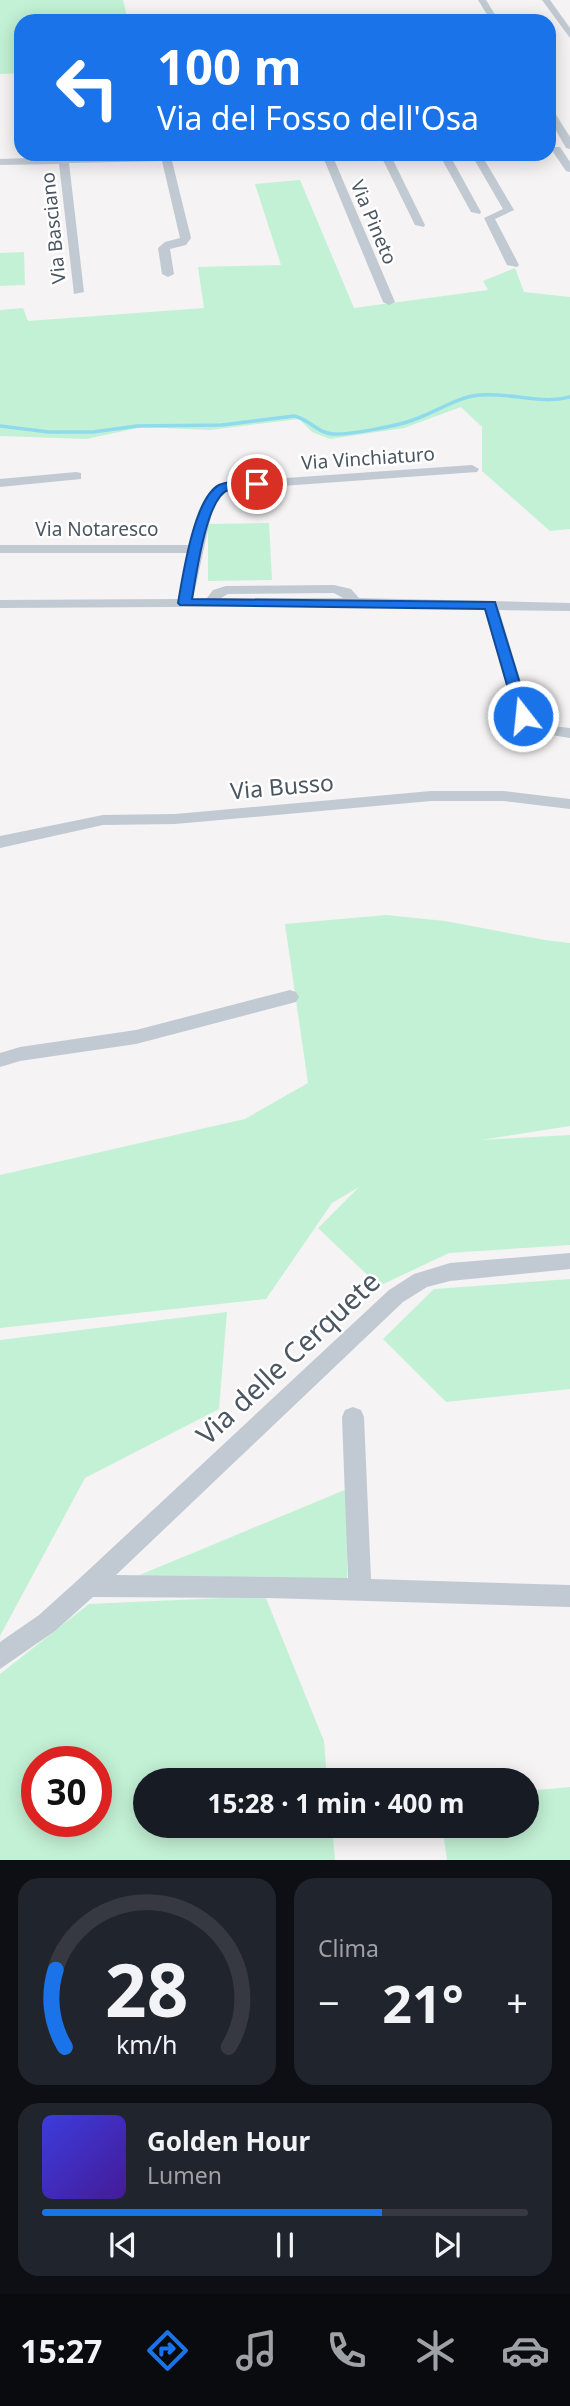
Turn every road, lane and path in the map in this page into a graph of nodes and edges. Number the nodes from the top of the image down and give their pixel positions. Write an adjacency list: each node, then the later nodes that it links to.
1 (556, 15): 2 (street)
2 (570, 35)
3 (556, 122): 4 (street)
4 (570, 147)
5 (556, 153): 12 (street)
6 (64, 161): 17 (street, Via Basciano)
7 (166, 161): 16 (street)
8 (330, 161): 18 (street, Via Pineto)
9 (388, 161): 14 (street)
10 (448, 161): 13 (street)
11 (480, 161): 15 (street)
12 (570, 169)
13 (476, 212)
14 (420, 225)
15 (513, 265)
16 (168, 275)
17 (78, 292)
18 (389, 302)
19 (472, 469): 23 (street, Via Vinchiaturo)
20 (76, 476): 21 (street)
21 (0, 483)
22 (0, 549): 23 (street, Via Notaresco)
23 (194, 549): 24 (street, Via Vinchiaturo)
24 (185, 603): 25 (street); 26 (street)
25 (0, 604)
26 (490, 605): 27 (street); 28 (street)
27 (570, 607)
28 (570, 733)
29 (570, 804): 30 (street, Via Busso)
30 (0, 842)
31 (290, 997): 32 (street)
32 (0, 1060)
33 (570, 1261): 35 (street, Via delle Cerquete)
34 (353, 1417): 36 (street)
35 (88, 1586): 36 (street); 38 (street, Via delle Cerquete)
36 (360, 1590): 37 (street)
37 (570, 1596)
38 (0, 1657)

